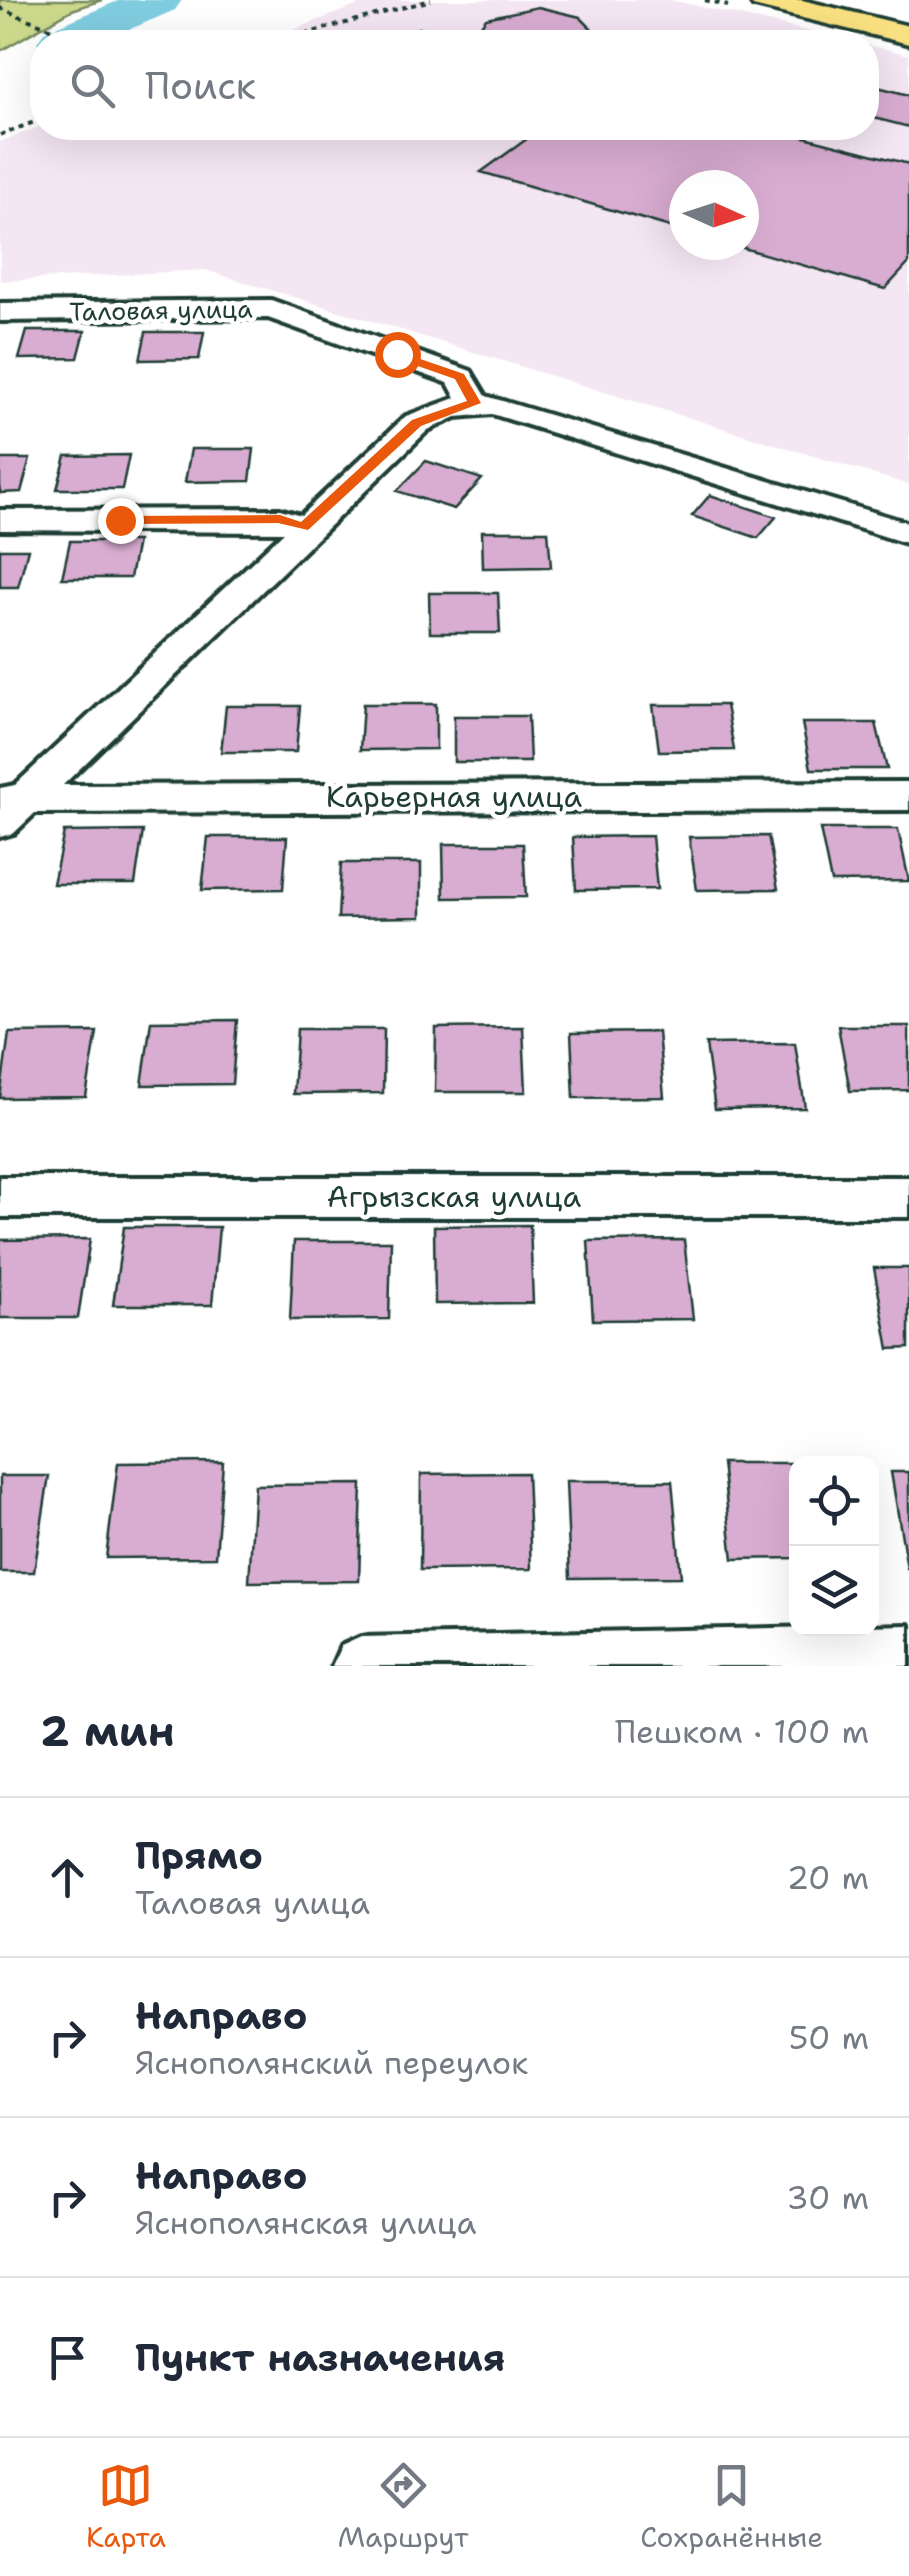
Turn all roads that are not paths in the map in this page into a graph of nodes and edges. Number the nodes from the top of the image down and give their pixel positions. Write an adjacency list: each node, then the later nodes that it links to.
1 (764, 0): 4 (main road)
2 (846, 0): 3 (main road)
3 (909, 14)
4 (909, 36)
5 (0, 312): 6 (street, Таловая улица)
6 (474, 403): 8 (street); 9 (street)
7 (0, 520): 8 (street)
8 (303, 527): 11 (street)
9 (909, 534)
10 (909, 796): 11 (street, Карьерная улица)
11 (8, 807)
12 (909, 1197): 13 (street, Агрызская улица)
13 (0, 1198)
14 (909, 1654): 15 (street)
15 (361, 1666)

